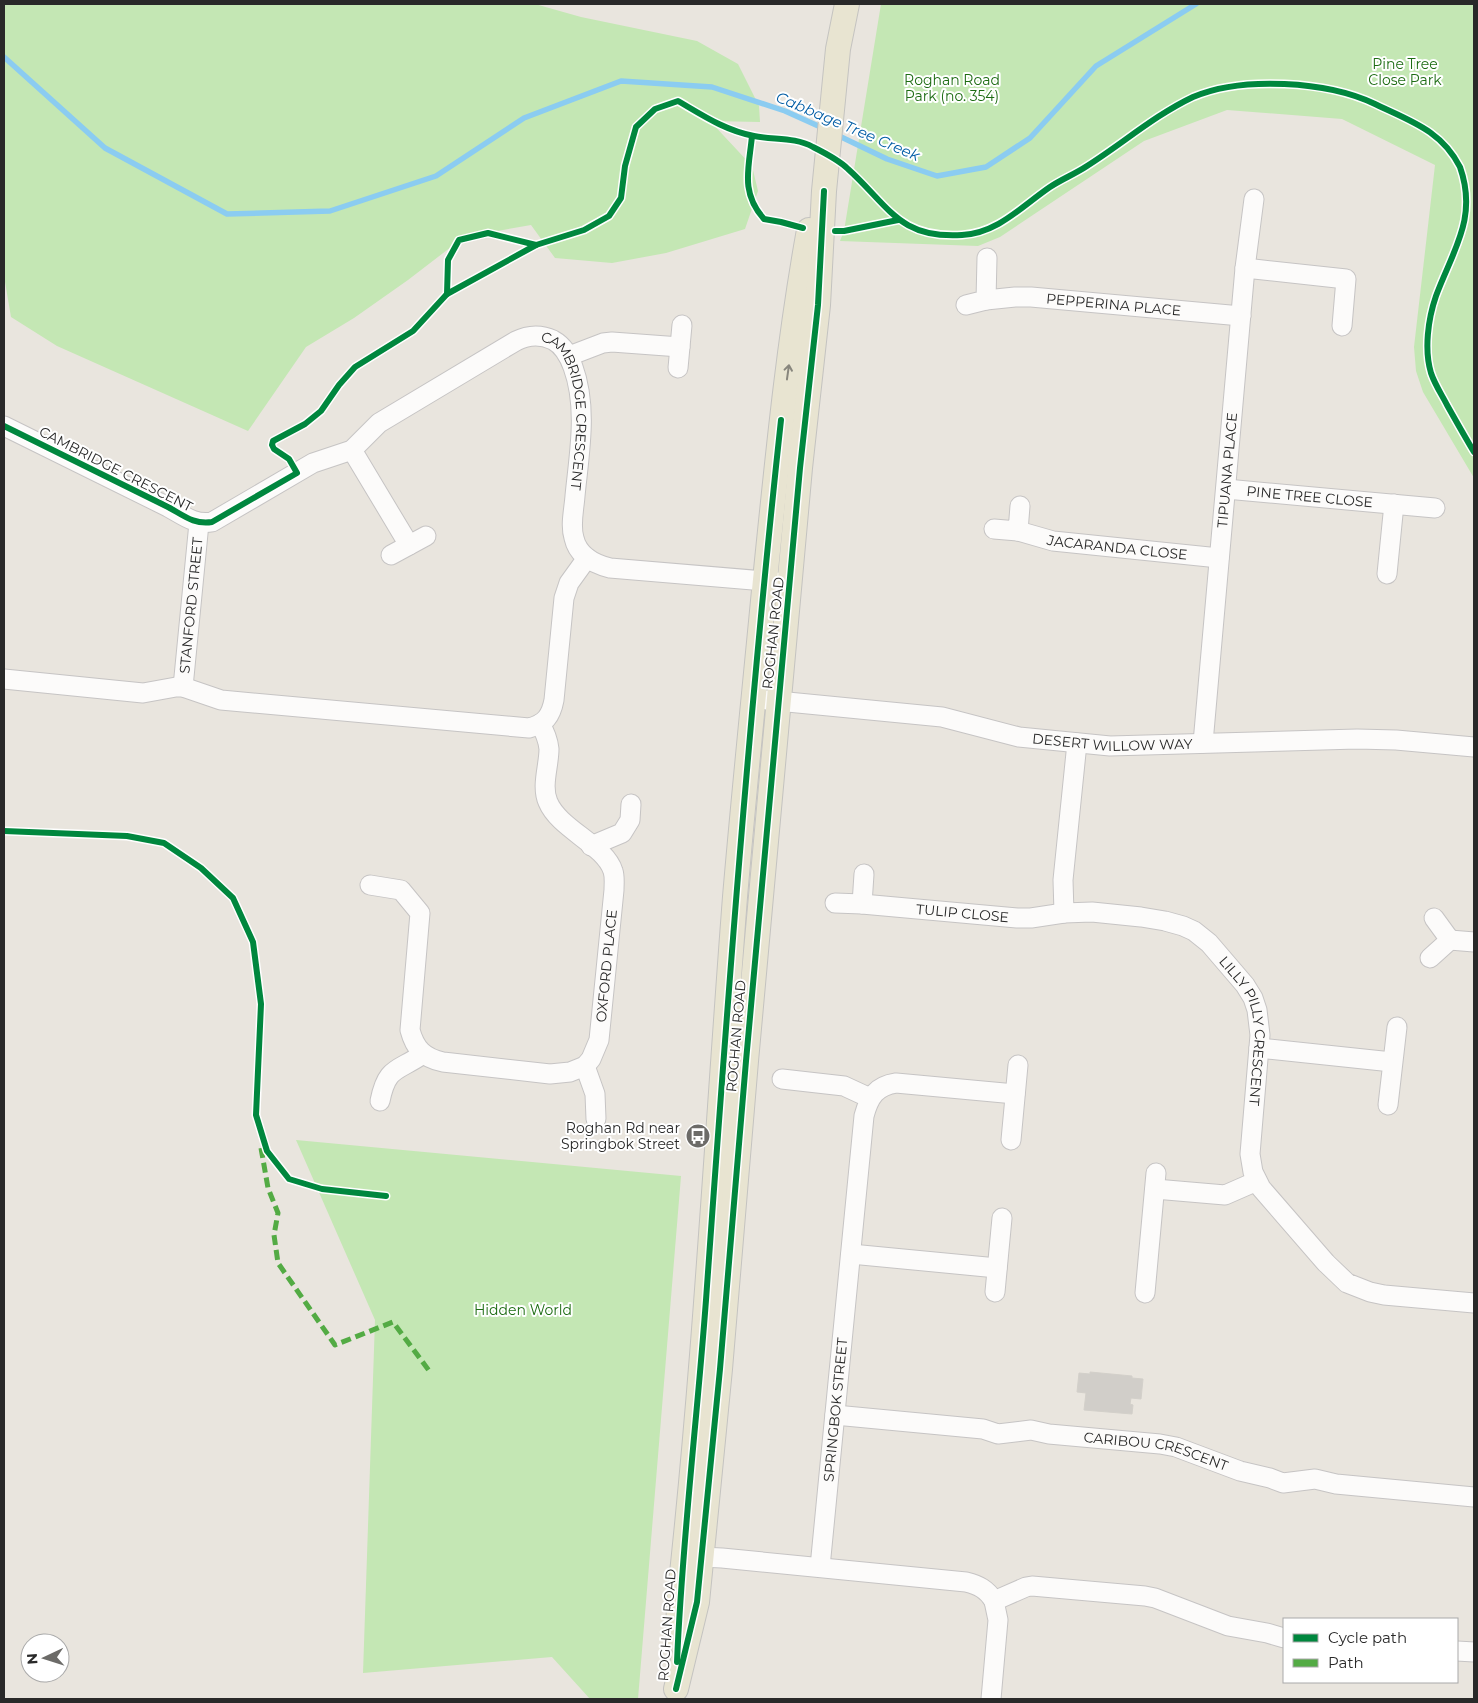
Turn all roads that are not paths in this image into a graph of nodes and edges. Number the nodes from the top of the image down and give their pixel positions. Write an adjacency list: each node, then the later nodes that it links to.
1 (834, 4): 3 (main road, ROGHAN ROAD)
2 (847, 4): 3 (main road, ROGHAN ROAD)
3 (838, 60): 4 (main road, ROGHAN ROAD)
4 (824, 184): 31 (main road, ROGHAN ROAD, one-way to 4); 32 (main road, ROGHAN ROAD)
5 (1254, 199): 7 (street, TIPUANA PLACE)
6 (987, 258): 8 (street)
7 (1245, 268): 10 (street, TIPUANA PLACE); 12 (street)
8 (986, 300): 9 (street, PEPPERINA PLACE); 10 (street, PEPPERINA PLACE)
9 (966, 305)
10 (1241, 316): 18 (street, TIPUANA PLACE)
11 (682, 326): 13 (street)
12 (1342, 326)
13 (680, 346): 14 (street); 15 (street)
14 (569, 356): 17 (street, CAMBRIDGE CRESCENT); 28 (street, CAMBRIDGE CRESCENT)
15 (678, 368)
16 (4, 426): 22 (street, CAMBRIDGE CRESCENT)
17 (352, 450): 22 (street, CAMBRIDGE CRESCENT); 26 (street)
18 (1226, 489): 19 (street, PINE TREE CLOSE); 29 (street, TIPUANA PLACE)
19 (1394, 504): 21 (street, PINE TREE CLOSE); 30 (street)
20 (1020, 506): 24 (street)
21 (1435, 508)
22 (199, 523): 34 (street, STANFORD STREET)
23 (994, 529): 24 (street, JACARANDA CLOSE)
24 (1018, 531): 29 (street, JACARANDA CLOSE)
25 (426, 536): 26 (street)
26 (409, 545): 27 (street)
27 (391, 555)
28 (587, 558): 31 (street); 37 (street)
29 (1219, 558): 38 (street, TIPUANA PLACE)
30 (1387, 574)
31 (765, 581): 32 (street); 35 (main road, ROGHAN ROAD)
32 (791, 584): 36 (main road, ROGHAN ROAD)
33 (4, 679): 34 (street)
34 (182, 687): 37 (street)
35 (753, 699): 36 (street, DESERT WILLOW WAY); 74 (main road, ROGHAN ROAD)
36 (779, 701): 39 (street, DESERT WILLOW WAY); 74 (main road, ROGHAN ROAD)
37 (540, 724): 42 (street, OXFORD PLACE)
38 (1203, 743): 39 (street, DESERT WILLOW WAY); 40 (street, DESERT WILLOW WAY)
39 (1077, 744): 47 (street)
40 (1474, 747)
41 (630, 804): 42 (street)
42 (591, 846): 57 (street, OXFORD PLACE)
43 (864, 874): 46 (street)
44 (370, 885): 54 (street)
45 (835, 903): 46 (street, TULIP CLOSE)
46 (862, 904): 47 (street, TULIP CLOSE)
47 (1064, 913): 53 (street, LILLY PILLY CRESCENT)
48 (1434, 918): 49 (street)
49 (1450, 940): 50 (street); 51 (street)
50 (1474, 942)
51 (1430, 958)
52 (1397, 1027): 55 (street)
53 (1259, 1048): 55 (street); 65 (street, LILLY PILLY CRESCENT)
54 (423, 1054): 57 (street); 61 (street)
55 (1392, 1062): 62 (street)
56 (1018, 1065): 59 (street)
57 (585, 1066): 63 (street)
58 (782, 1079): 60 (street)
59 (1015, 1094): 60 (street); 64 (street)
60 (870, 1098): 67 (street, SPRINGBOK STREET)
61 (380, 1101)
62 (1388, 1105)
63 (596, 1120)
64 (1011, 1140)
65 (1257, 1181): 70 (street); 71 (street, LILLY PILLY CRESCENT)
66 (1002, 1218): 68 (street)
67 (851, 1254): 68 (street); 72 (street, SPRINGBOK STREET)
68 (997, 1268): 69 (street)
69 (995, 1292)
70 (1144, 1293)
71 (1474, 1304)
72 (835, 1415): 73 (street, CARIBOU CRESCENT); 75 (street, SPRINGBOK STREET)
73 (1474, 1497)
74 (692, 1559): 75 (street); 80 (main road, ROGHAN ROAD)
75 (820, 1567): 76 (street)
76 (994, 1601): 77 (street); 81 (street)
77 (1283, 1638)
78 (1458, 1651): 79 (street)
79 (1474, 1652)
80 (675, 1694)
81 (990, 1699)

